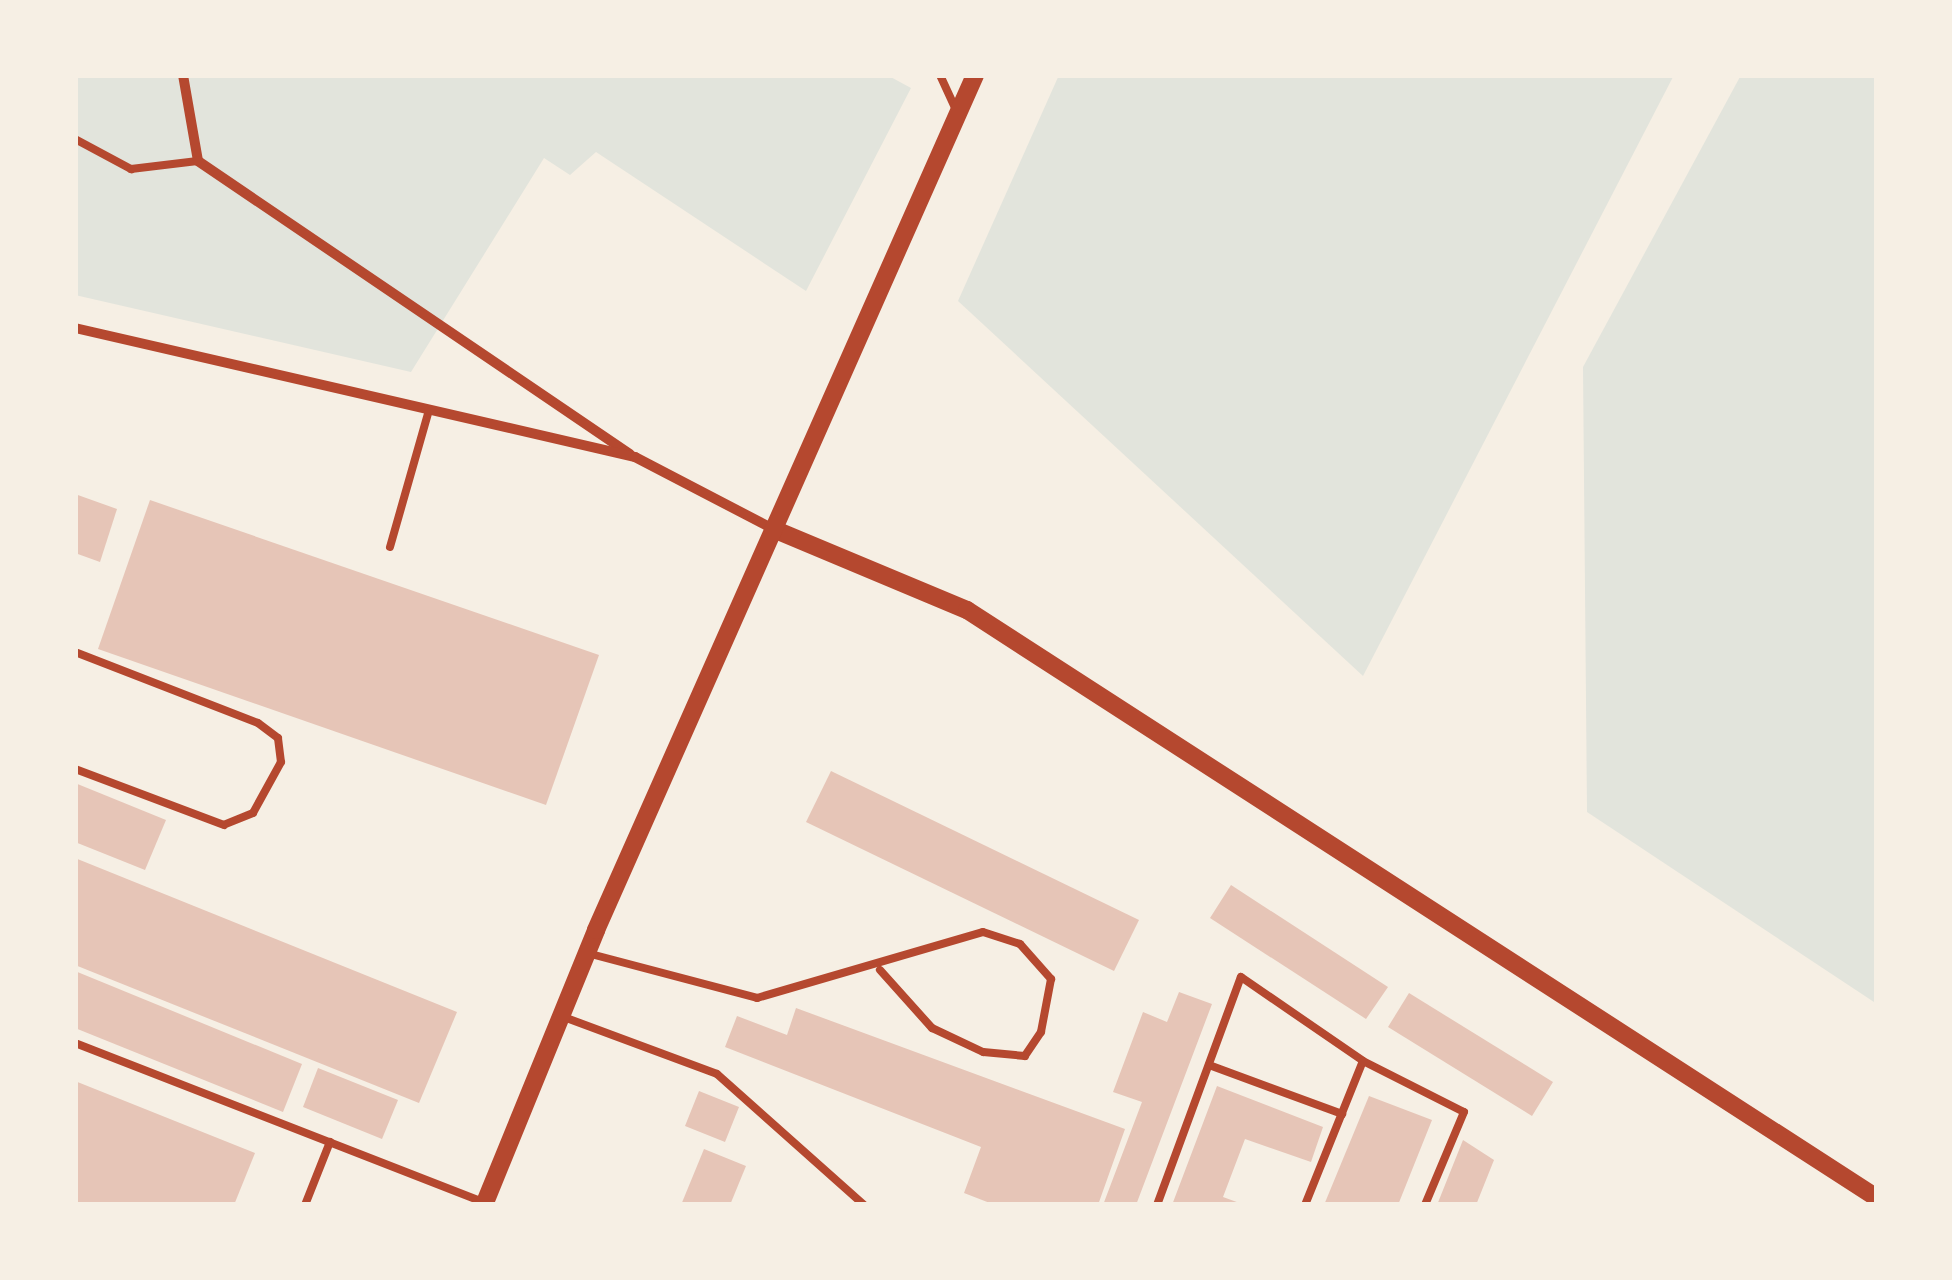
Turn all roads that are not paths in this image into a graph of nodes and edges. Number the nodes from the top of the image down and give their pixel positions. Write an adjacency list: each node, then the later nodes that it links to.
1 (183, 75): 6 (street)
2 (940, 75): 4 (lane)
3 (975, 75): 4 (street)
4 (958, 114): 10 (street)
5 (75, 139): 6 (lane)
6 (198, 161): 9 (street)
7 (75, 328): 8 (street)
8 (429, 410): 9 (street); 11 (lane)
9 (635, 457): 10 (street)
10 (778, 531): 14 (street); 22 (street)
11 (390, 547)
12 (75, 652): 13 (lane)
13 (75, 769)
14 (587, 954): 15 (lane); 16 (street)
15 (880, 970): 15 (lane)
16 (561, 1016): 23 (street); 25 (lane)
17 (75, 1042): 21 (lane)
18 (1363, 1061): 19 (lane); 20 (lane); 28 (lane)
19 (1209, 1064): 20 (lane); 26 (lane)
20 (1342, 1114): 27 (lane)
21 (330, 1142): 23 (lane); 24 (lane)
22 (1877, 1198)
23 (485, 1204)
24 (305, 1205)
25 (864, 1205)
26 (1158, 1205)
27 (1304, 1205)
28 (1425, 1205)

